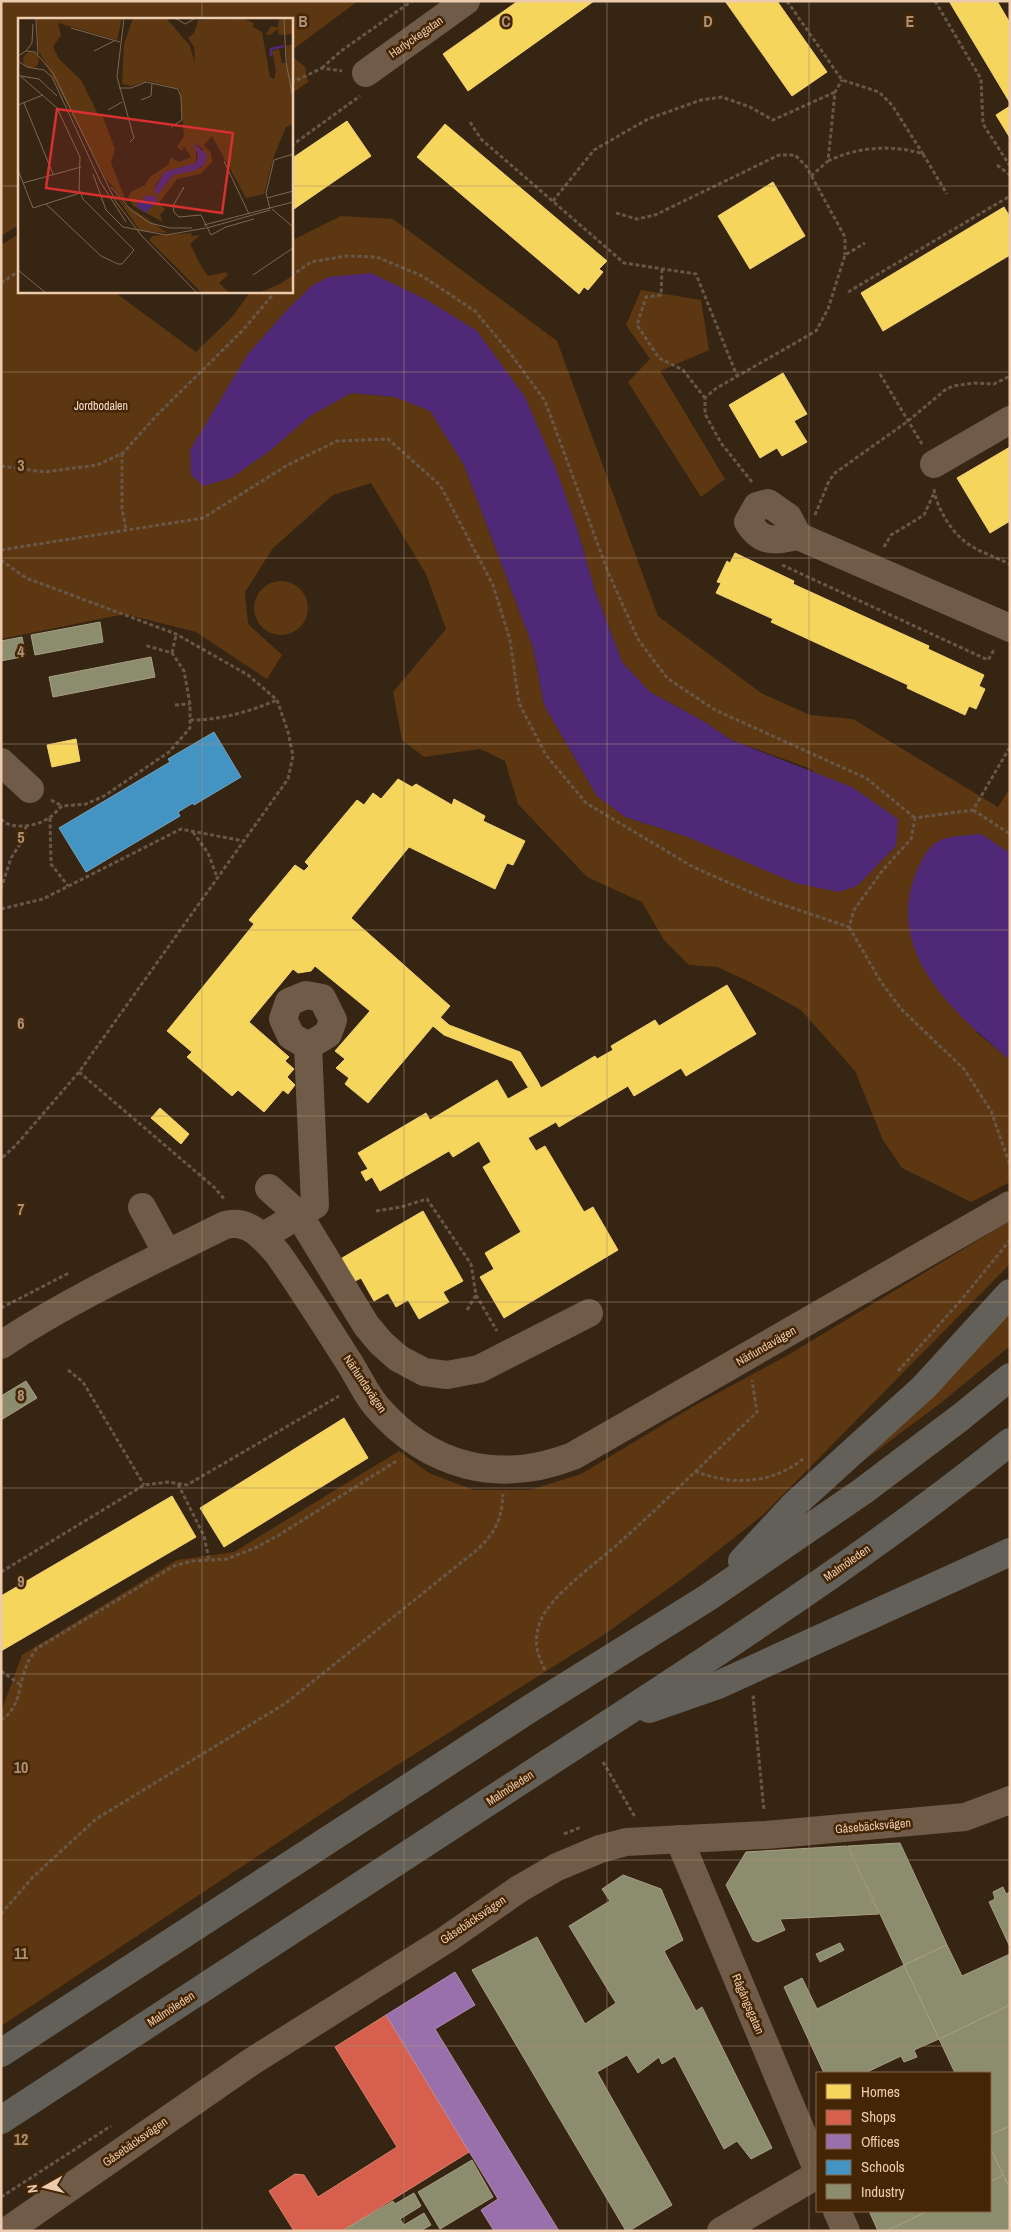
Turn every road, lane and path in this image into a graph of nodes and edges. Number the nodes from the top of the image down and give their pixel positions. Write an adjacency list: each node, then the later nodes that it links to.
1 (412, 1): 5 (path)
2 (466, 1): 6 (street, Harlyckegatan)
3 (787, 1): 7 (path)
4 (935, 1): 15 (path)
5 (322, 68): 6 (path); 8 (path)
6 (366, 73): 11 (path)
7 (842, 80): 9 (path); 12 (path)
8 (292, 83)
9 (835, 92): 13 (path); 20 (path)
10 (470, 122): 20 (path)
11 (292, 145)
12 (923, 154): 13 (path); 18 (path)
13 (828, 161): 17 (path)
14 (997, 165): 16 (path)
15 (1010, 166)
16 (1010, 175)
17 (811, 176): 21 (path); 23 (path)
18 (947, 194)
19 (1010, 196): 29 (path)
20 (552, 201): 24 (path)
21 (616, 213)
22 (864, 244): 23 (path)
23 (845, 255): 30 (path)
24 (662, 269): 30 (path); 32 (path)
25 (18, 271): 27 (path)
26 (292, 275): 58 (path)
27 (1, 283)
28 (275, 292): 34 (path)
29 (848, 292)
30 (738, 376): 32 (path)
31 (1010, 376): 40 (path)
32 (705, 398): 38 (path)
33 (1010, 420): 35 (street)
34 (122, 453): 36 (path); 39 (path)
35 (934, 464)
36 (1, 466)
37 (934, 492): 44 (path)
38 (768, 503): 40 (street)
39 (126, 530): 41 (path); 68 (path)
40 (801, 537): 44 (street)
41 (1, 550)
42 (1, 560): 46 (path)
43 (776, 562): 45 (path)
44 (874, 569): 45 (street)
45 (1008, 628)
46 (176, 634): 48 (path); 49 (path)
47 (144, 645): 48 (path)
48 (172, 653): 50 (path)
49 (277, 700): 52 (path); 63 (path)
50 (190, 704): 51 (path); 52 (path)
51 (175, 705)
52 (190, 720): 57 (path)
53 (1010, 747): 56 (path)
54 (1, 762): 55 (street)
55 (30, 789)
56 (973, 810): 58 (path); 62 (path)
57 (50, 818): 60 (path); 65 (path)
58 (915, 818): 68 (path)
59 (1, 819): 60 (path)
60 (26, 826): 66 (path)
61 (193, 831): 63 (path); 64 (path); 65 (path)
62 (1010, 834)
63 (243, 841): 64 (path)
64 (218, 877): 70 (path)
65 (68, 886): 67 (path)
66 (1, 889)
67 (1, 909)
68 (849, 927): 72 (path)
69 (308, 1046): 78 (street)
70 (79, 1072): 71 (path); 74 (path)
71 (1, 1159)
72 (1010, 1165)
73 (269, 1188): 78 (street)
74 (226, 1201)
75 (1010, 1205): 88 (street, Närlundavägen)
76 (142, 1207): 81 (street)
77 (376, 1211): 83 (path)
78 (299, 1215): 79 (street); 87 (street)
79 (262, 1237): 81 (street, Närlundavägen); 92 (street, Närlundavägen)
80 (1010, 1240): 90 (path)
81 (167, 1253): 86 (street, Närlundavägen)
82 (1010, 1293): 103 (highway)
83 (476, 1295): 84 (path); 87 (path)
84 (467, 1310)
85 (589, 1313): 87 (street)
86 (1, 1345)
87 (510, 1354)
88 (743, 1360): 96 (street, Närlundavägen); 97 (path)
89 (68, 1370): 99 (path)
90 (898, 1372)
91 (1010, 1377): 103 (highway)
92 (362, 1383): 94 (street, Närlundavägen); 98 (path)
93 (1010, 1442): 109 (highway, Malmöleden)
94 (422, 1444): 96 (street, Närlundavägen); 101 (path)
95 (808, 1456): 97 (path)
96 (506, 1471): 115 (path)
97 (695, 1471): 104 (path)
98 (177, 1484): 99 (path); 101 (path)
99 (144, 1485): 102 (path)
100 (1010, 1552): 109 (highway)
101 (209, 1560): 106 (path)
102 (1, 1572)
103 (707, 1598): 116 (highway)
104 (545, 1670)
105 (1, 1671): 106 (path)
106 (21, 1685): 108 (path)
107 (762, 1694): 113 (path)
108 (1, 1720)
109 (607, 1724): 117 (highway, Malmöleden)
110 (602, 1762): 112 (path)
111 (1009, 1802): 113 (street, Gåsebäcksvägen)
112 (637, 1820)
113 (766, 1835): 114 (street, Gåsebäcksvägen)
114 (679, 1839): 118 (street, Rågångsgatan); 121 (street, Gåsebäcksvägen)
115 (1, 1914)
116 (1, 2053)
117 (1, 2120)
118 (816, 2167)
119 (816, 2177): 122 (street)
120 (837, 2212): 123 (street)
121 (6, 2231)
122 (721, 2231)
123 (846, 2231)

